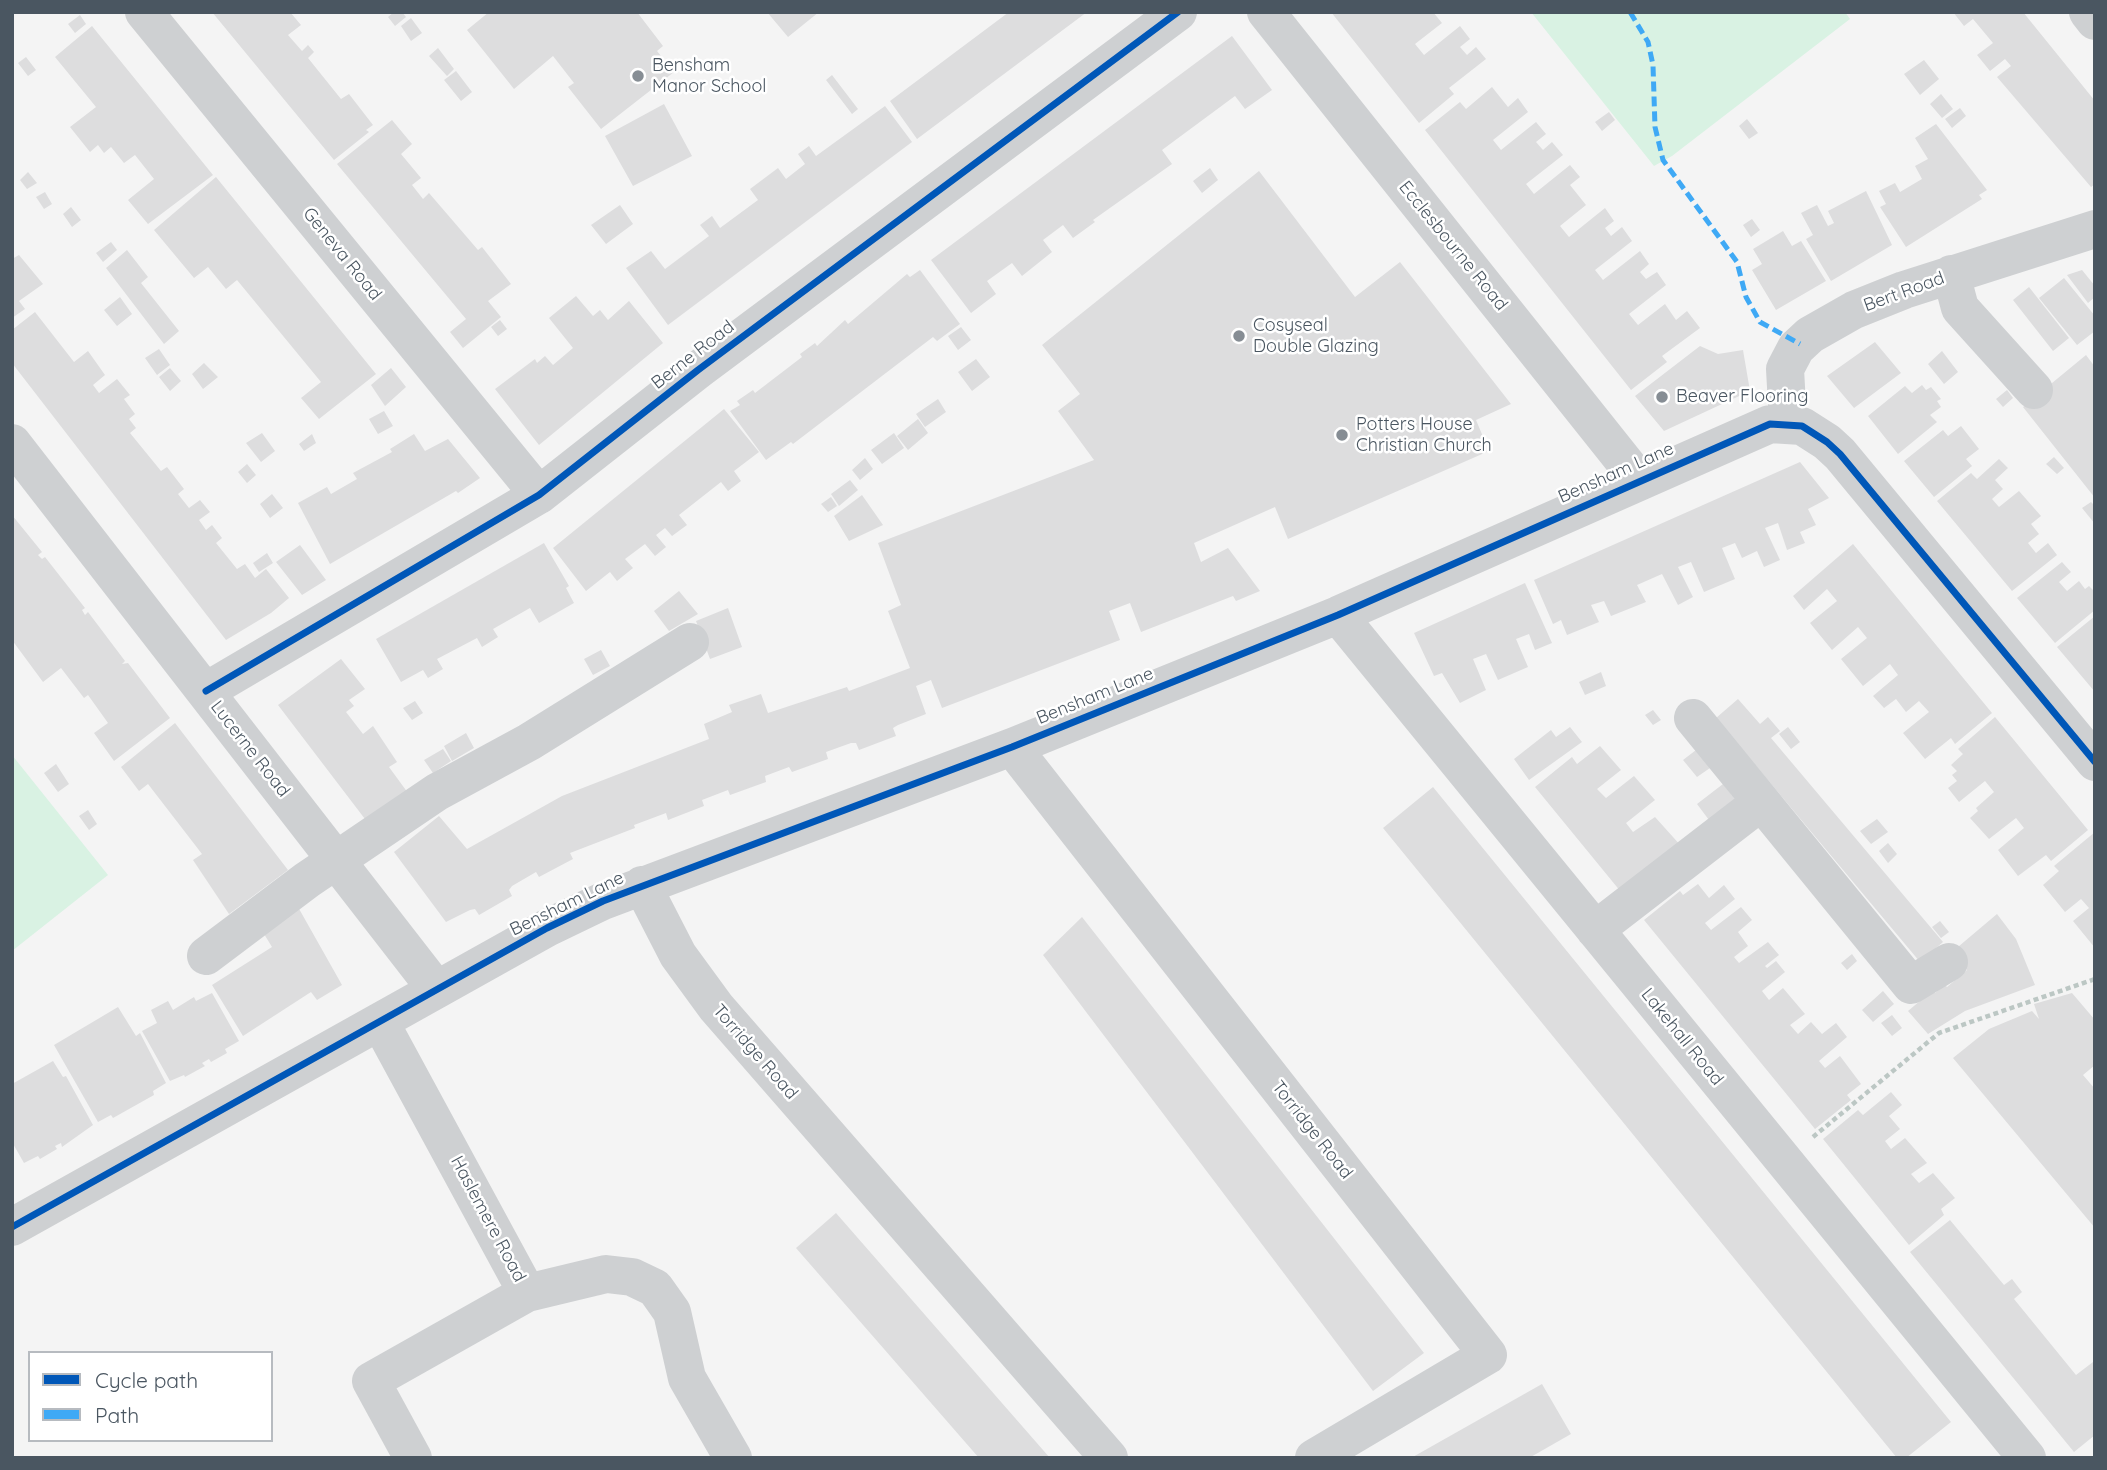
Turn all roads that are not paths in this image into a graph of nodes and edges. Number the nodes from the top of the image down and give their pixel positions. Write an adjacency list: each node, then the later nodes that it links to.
1 (144, 12): 12 (street, Geneva Road)
2 (1178, 12): 12 (street, Berne Road)
3 (1266, 12): 11 (street, Ecclesbourne Road)
4 (2088, 12): 5 (street)
5 (2095, 21)
6 (2095, 229): 7 (street, Bert Road)
7 (1951, 274): 8 (street); 9 (street, Bert Road)
8 (2034, 390)
9 (1788, 423): 11 (street, Bensham Lane); 18 (street)
10 (12, 443): 15 (street, Lucerne Road)
11 (1639, 480): 13 (street, Bensham Lane)
12 (539, 495): 15 (street, Berne Road)
13 (1338, 615): 17 (street, Bensham Lane); 22 (street, Lakehall Road)
14 (690, 642): 20 (street)
15 (206, 691): 20 (street, Lucerne Road)
16 (1693, 718): 19 (street)
17 (1012, 747): 21 (street, Bensham Lane); 33 (street, Torridge Road)
18 (2095, 762)
19 (1761, 803): 22 (street); 24 (street)
20 (337, 862): 23 (street); 25 (street, Lucerne Road)
21 (642, 885): 25 (street, Bensham Lane); 32 (street, Torridge Road)
22 (1595, 930): 29 (street, Lakehall Road)
23 (206, 956)
24 (1949, 962)
25 (436, 989): 26 (street, Bensham Lane)
26 (380, 1023): 27 (street, Bensham Lane); 28 (street, Haslemere Road)
27 (12, 1227)
28 (527, 1293): 30 (street, Haslemere Road); 31 (street)
29 (2008, 1451)
30 (413, 1458)
31 (733, 1458)
32 (1109, 1458)
33 (1314, 1458)

